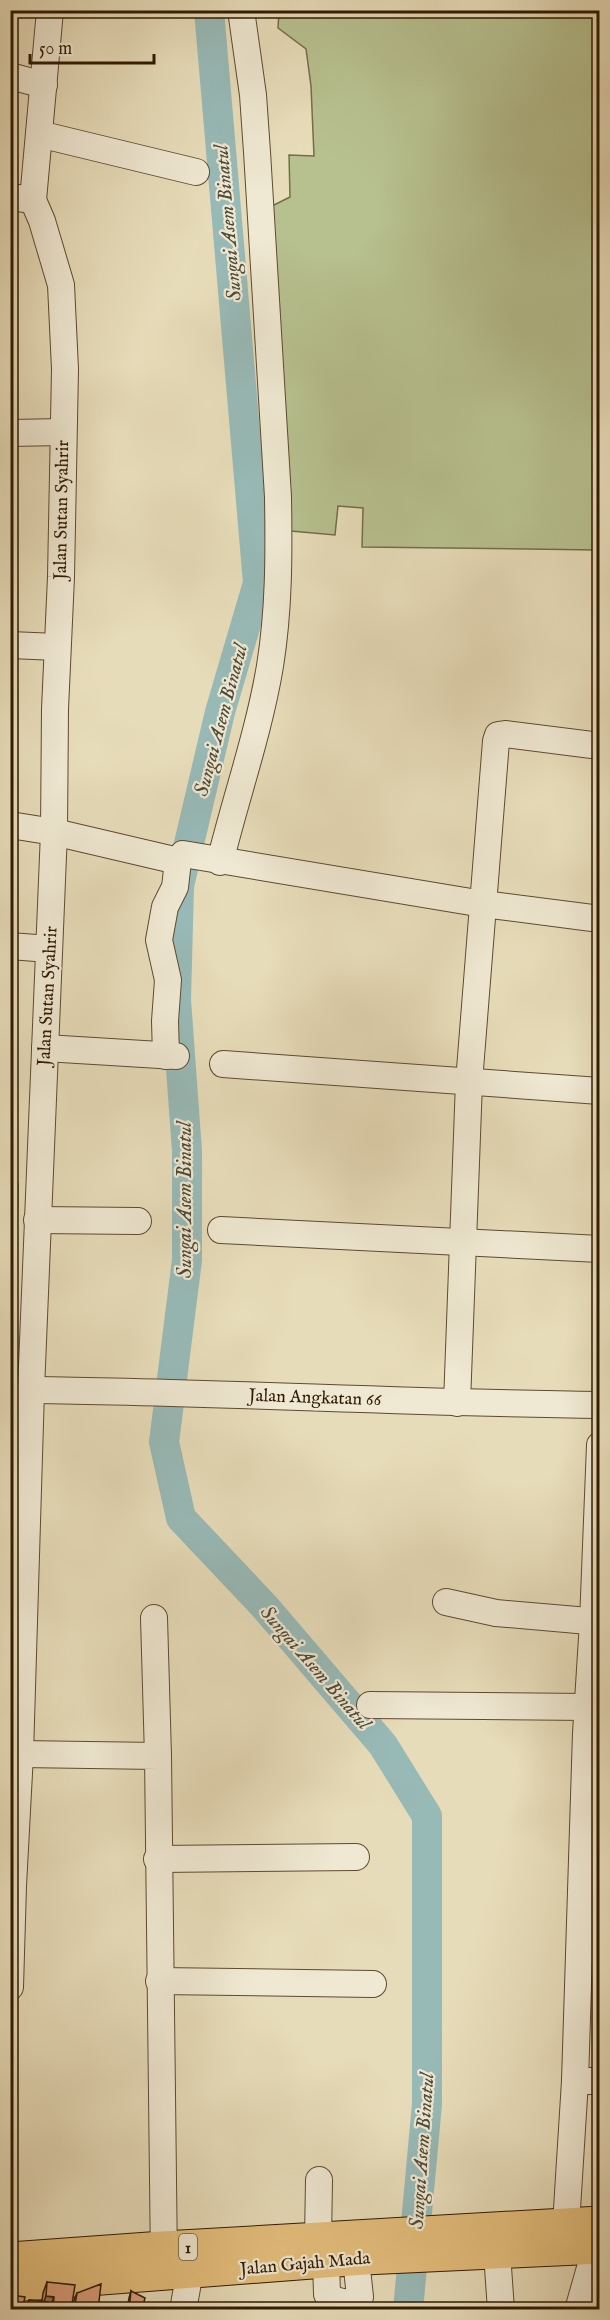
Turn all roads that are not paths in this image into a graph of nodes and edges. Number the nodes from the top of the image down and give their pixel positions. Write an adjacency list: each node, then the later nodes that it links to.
1 (50, 10): 4 (street, Jalan Sutan Syahrir)
2 (241, 10): 16 (street)
3 (10, 76): 4 (street)
4 (44, 85): 5 (street, Jalan Sutan Syahrir)
5 (39, 134): 6 (street); 7 (street, Jalan Sutan Syahrir)
6 (196, 172)
7 (22, 199): 8 (street, Jalan Sutan Syahrir)
8 (63, 432): 9 (street); 11 (street, Jalan Sutan Syahrir)
9 (10, 433)
10 (10, 645): 11 (street)
11 (57, 647): 14 (street, Jalan Sutan Syahrir)
12 (600, 746): 17 (street)
13 (10, 825): 14 (street)
14 (54, 832): 15 (street); 20 (street, Jalan Sutan Syahrir)
15 (181, 857): 16 (street); 21 (street)
16 (218, 861): 17 (street)
17 (483, 904): 18 (street); 23 (street)
18 (600, 919)
19 (10, 946): 20 (street)
20 (49, 949): 21 (street, Jalan Sutan Syahrir)
21 (45, 1048): 25 (street, Jalan Sutan Syahrir)
22 (223, 1064): 23 (street)
23 (469, 1082): 24 (street); 28 (street)
24 (600, 1091)
25 (37, 1220): 26 (street); 30 (street, Jalan Sutan Syahrir)
26 (138, 1221)
27 (221, 1230): 28 (street)
28 (464, 1242): 29 (street); 31 (street)
29 (600, 1250)
30 (31, 1390): 31 (street, Jalan Angkatan 66); 40 (street, Jalan Sutan Syahrir)
31 (457, 1403): 32 (street, Jalan Angkatan 66)
32 (600, 1405)
33 (600, 1445): 36 (street)
34 (446, 1602): 36 (street)
35 (154, 1618): 41 (street)
36 (596, 1622): 38 (street)
37 (370, 1705): 38 (street)
38 (588, 1707): 39 (street)
39 (593, 1733): 44 (street)
40 (20, 1754): 41 (street); 47 (street, Jalan Sutan Syahrir)
41 (158, 1756): 43 (street)
42 (356, 1857): 43 (street)
43 (157, 1859): 45 (street)
44 (591, 1862): 48 (street)
45 (159, 1981): 46 (street); 55 (street)
46 (373, 1984)
47 (10, 1987)
48 (587, 2081): 50 (street)
49 (319, 2180): 53 (street)
50 (566, 2225): 51 (highway, Jalan Gajah Mada / 1); 52 (highway, Jalan Gajah Mada / 1)
51 (598, 2239): 52 (highway, Jalan Gajah Mada / 1); 59 (street)
52 (491, 2245): 53 (highway, Jalan Gajah Mada / 1); 58 (street)
53 (346, 2251): 55 (highway, Jalan Gajah Mada / 1)
54 (10, 2259): 55 (highway, Jalan Gajah Mada / 1)
55 (178, 2260): 56 (highway, Jalan Gajah Mada / 1); 57 (street)
56 (10, 2285)
57 (183, 2310)
58 (501, 2310)
59 (578, 2310)

